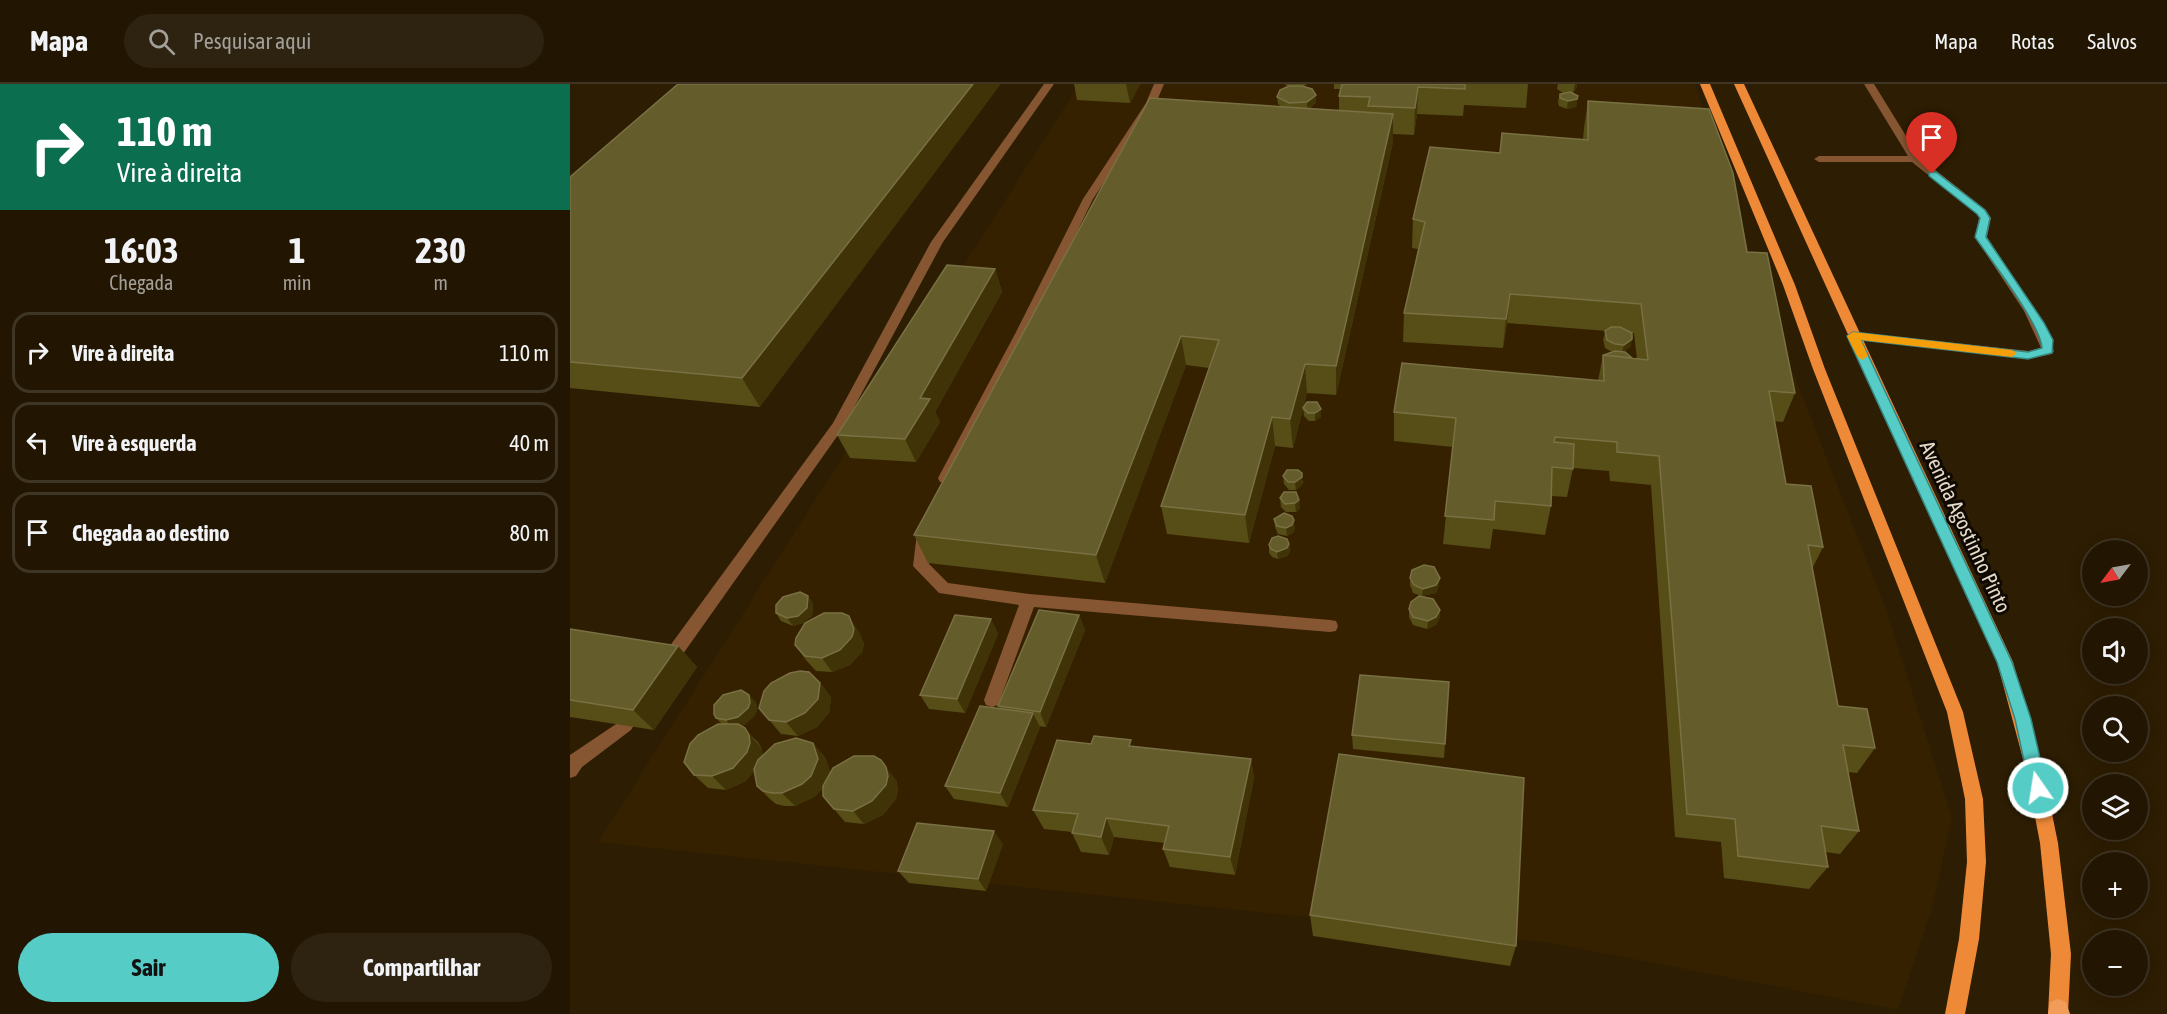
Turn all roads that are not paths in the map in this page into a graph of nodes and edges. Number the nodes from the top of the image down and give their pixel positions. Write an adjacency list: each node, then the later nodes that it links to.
1 (1049, 84): 13 (lane)
2 (1159, 84): 9 (lane)
3 (1705, 84): 18 (main road)
4 (1739, 84): 8 (main road, Avenida Agostinho Pinto)
5 (1869, 84): 7 (lane)
6 (1819, 159): 7 (lane)
7 (1915, 159): 8 (lane)
8 (1853, 336): 17 (main road, Avenida Agostinho Pinto)
9 (936, 495)
10 (925, 515): 11 (lane)
11 (1029, 600): 12 (lane); 14 (lane)
12 (1330, 626)
13 (668, 663)
14 (992, 700)
15 (625, 725): 16 (lane)
16 (572, 763)
17 (2058, 1013)
18 (1955, 1014)

